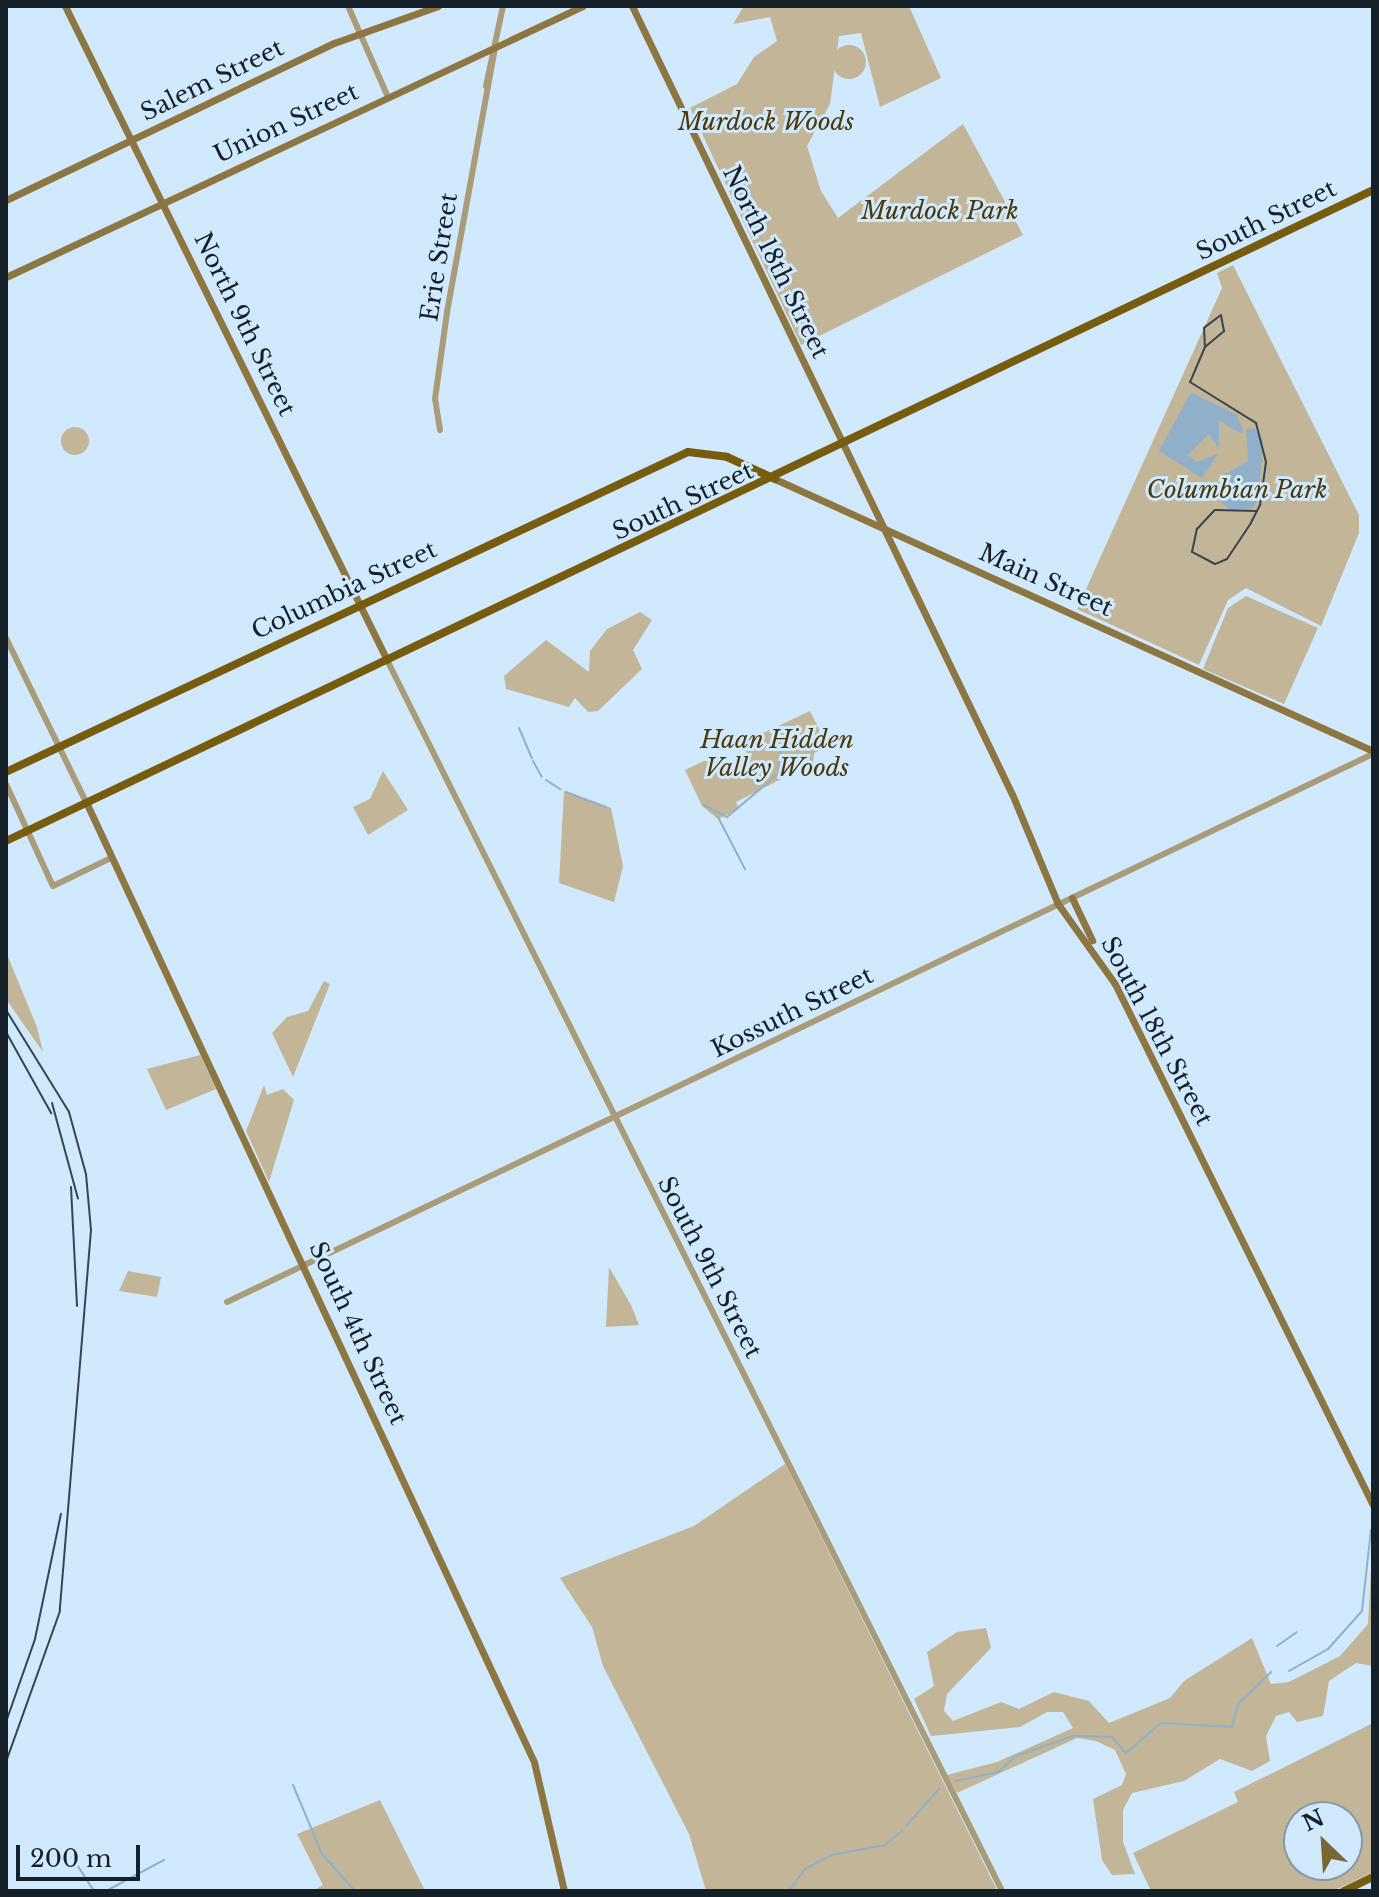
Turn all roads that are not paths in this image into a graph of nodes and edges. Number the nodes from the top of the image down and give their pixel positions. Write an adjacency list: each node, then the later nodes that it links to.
1 (65, 6): 10 (main road, North 9th Street)
2 (348, 6): 7 (street)
3 (438, 6): 7 (main road, Salem Street)
4 (503, 6): 8 (street, Erie Street)
5 (583, 6): 8 (main road, Union Street)
6 (632, 6): 16 (main road, North 18th Street)
7 (362, 35): 9 (street); 10 (main road, Salem Street)
8 (497, 46): 9 (main road, Union Street); 15 (street, Erie Street)
9 (388, 97): 13 (main road, Union Street)
10 (132, 141): 12 (main road, Salem Street); 13 (main road, North 9th Street)
11 (1373, 190): 16 (main road, South Street)
12 (6, 200)
13 (163, 203): 14 (main road, Union Street); 24 (main road, North 9th Street)
14 (6, 277)
15 (440, 430)
16 (844, 447): 18 (main road, South Street); 19 (main road, South 18th Street)
17 (701, 449): 18 (main road, Main Street); 24 (main road, Columbia Street)
18 (775, 479): 20 (main road, Main Street); 26 (main road, South Street)
19 (869, 501): 20 (main road); 21 (main road, South 18th Street)
20 (862, 518): 21 (main road, Main Street)
21 (880, 526): 22 (main road, Main Street); 23 (main road, South 18th Street)
22 (901, 536): 23 (main road); 28 (main road, Main Street)
23 (891, 548): 38 (main road, South 18th Street)
24 (359, 605): 26 (main road, North 9th Street); 27 (main road, Columbia Street)
25 (6, 638): 27 (street)
26 (387, 660): 31 (main road, South Street); 40 (street, South 9th Street)
27 (58, 747): 29 (main road, Columbia Street); 31 (street)
28 (1373, 752): 37 (street, Kossuth Street)
29 (6, 772)
30 (6, 784): 32 (street)
31 (86, 802): 32 (main road, South Street); 34 (main road, South 4th Street)
32 (28, 831): 33 (main road, South Street); 35 (street)
33 (6, 841)
34 (111, 858): 35 (street); 36 (main road, South 4th Street)
35 (87, 870): 36 (street)
36 (119, 875): 41 (main road, South 4th Street)
37 (1072, 898): 38 (street, Kossuth Street); 39 (main road)
38 (1058, 904): 39 (main road, South 18th Street); 40 (street, Kossuth Street)
39 (1094, 946): 43 (main road, South 18th Street)
40 (614, 1117): 41 (street, Kossuth Street); 46 (street, South 9th Street)
41 (305, 1264): 42 (street, Kossuth Street); 45 (main road, South 4th Street)
42 (227, 1302)
43 (1373, 1505)
44 (1373, 1877): 47 (main road)
45 (564, 1891)
46 (1002, 1891)
47 (1344, 1891)

